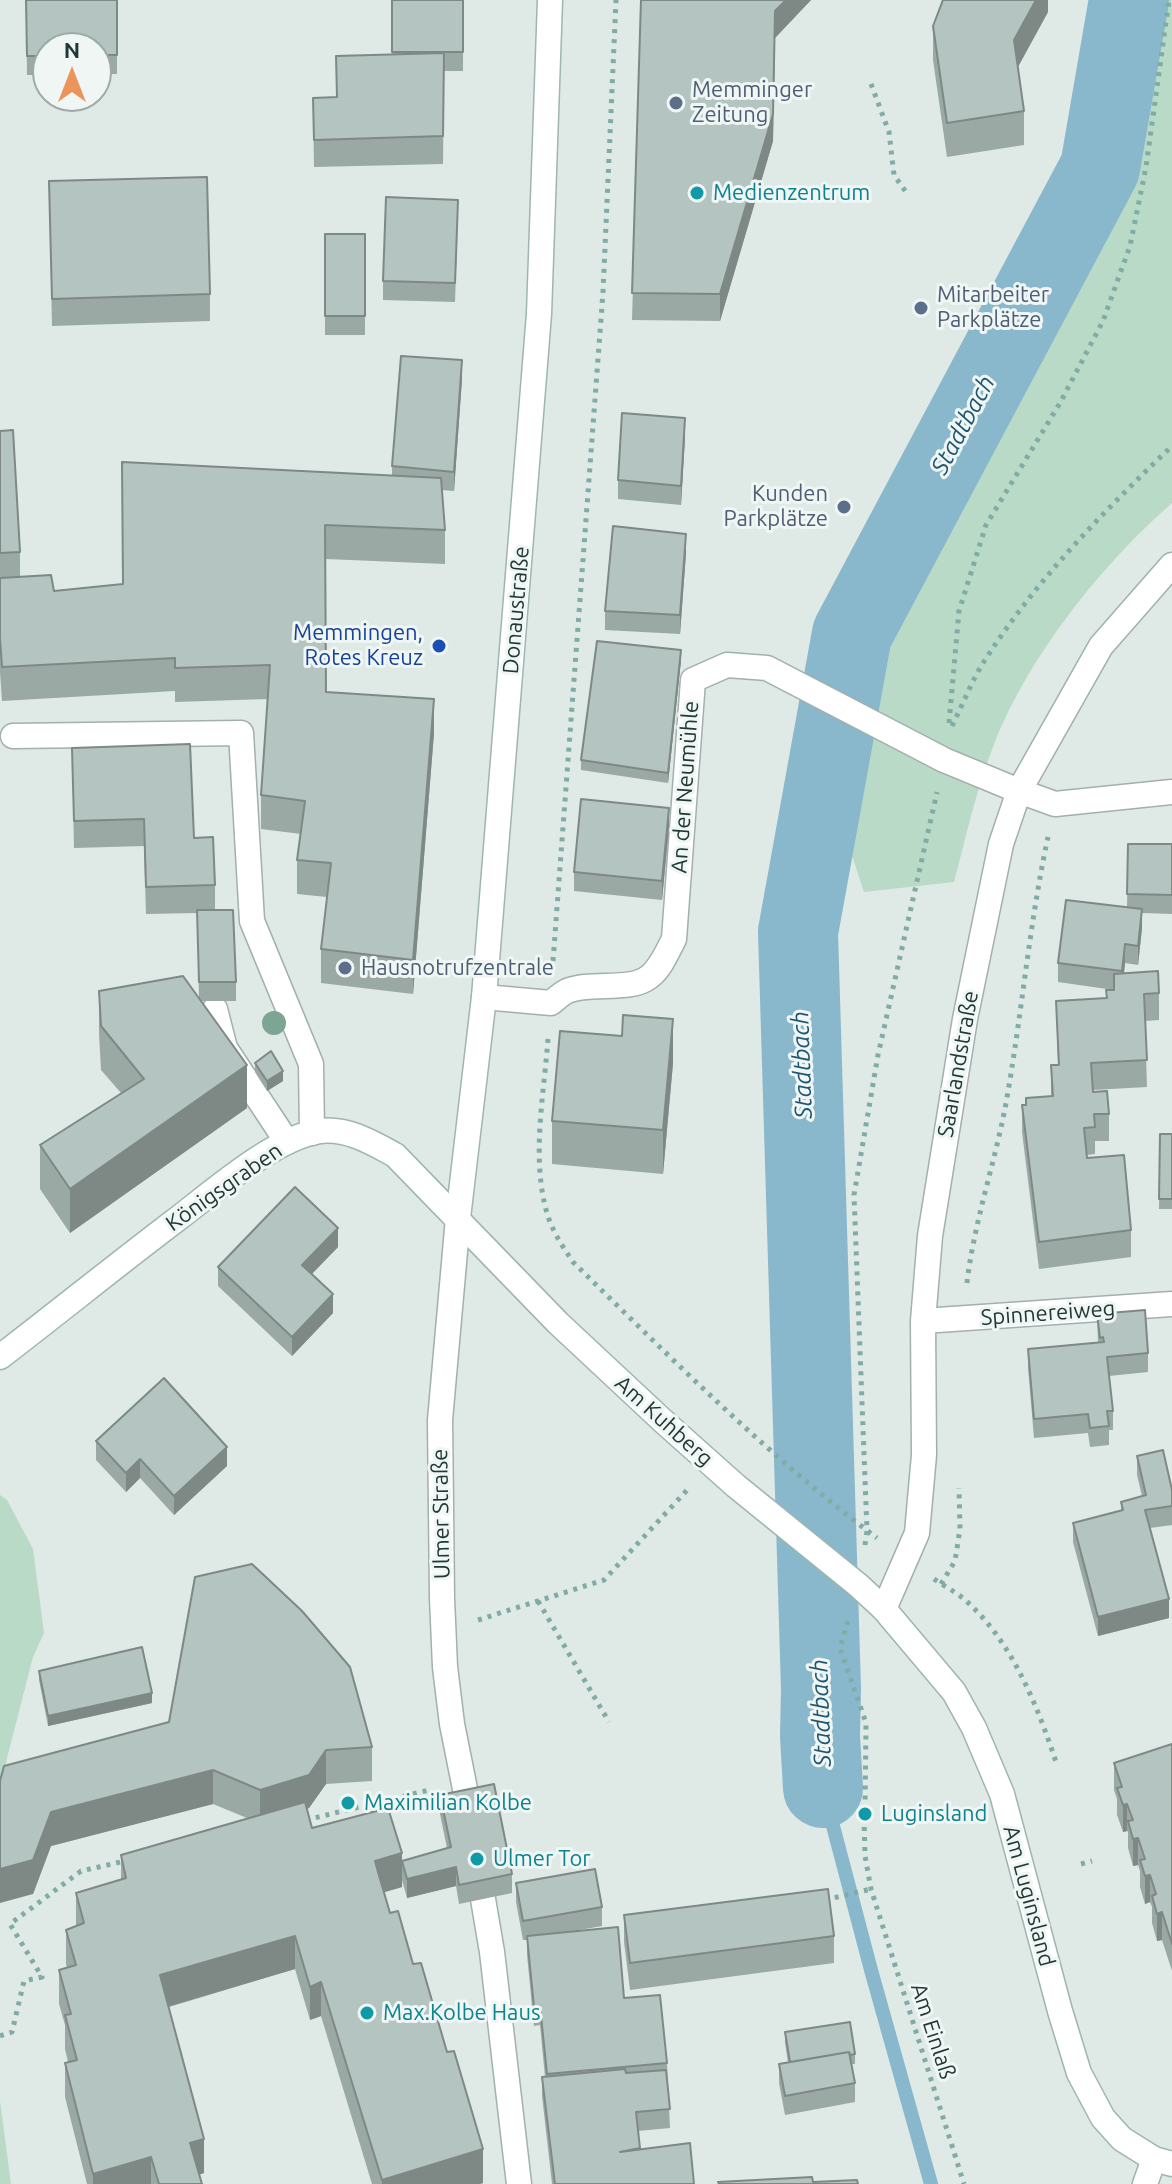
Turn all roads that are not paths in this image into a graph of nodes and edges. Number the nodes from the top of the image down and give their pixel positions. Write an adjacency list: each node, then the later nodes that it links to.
1 (550, 0): 6 (street, Donaustraße)
2 (1172, 565): 4 (street, Saarlandstraße)
3 (13, 736): 8 (street)
4 (1019, 791): 5 (street, An der Neumühle); 6 (street, An der Neumühle); 12 (street, Saarlandstraße)
5 (1172, 792)
6 (484, 997): 10 (street, Donaustraße)
7 (215, 1009): 9 (street)
8 (312, 1133): 9 (street, Königsgraben); 10 (street, Königsgraben)
9 (287, 1142): 13 (street, Königsgraben)
10 (458, 1218): 14 (street, Am Kuhberg); 15 (street, Ulmer Straße)
11 (1172, 1304): 12 (street, Spinnereiweg)
12 (923, 1321): 14 (street, Saarlandstraße)
13 (0, 1357)
14 (884, 1609): 17 (street, Am Luginsland)
15 (469, 1809)
16 (483, 1899): 18 (street)
17 (1163, 2162): 19 (street, Am Luginsland)
18 (519, 2184)
19 (1145, 2184)

